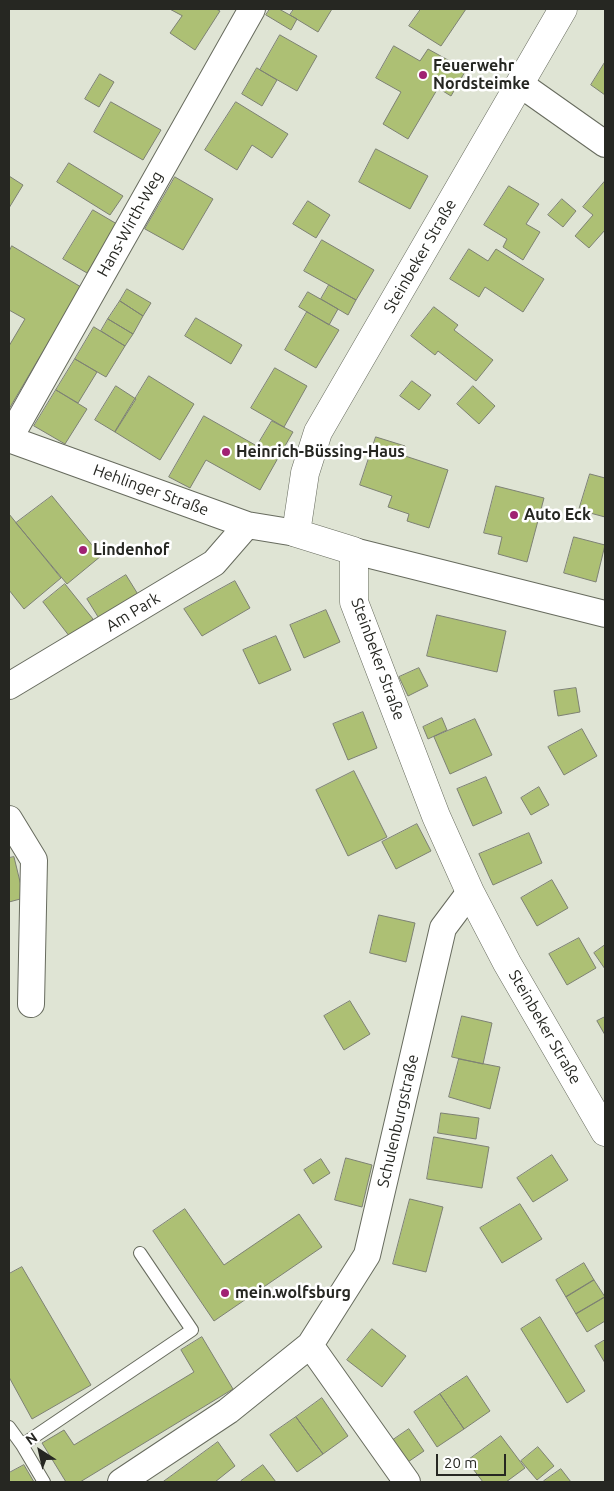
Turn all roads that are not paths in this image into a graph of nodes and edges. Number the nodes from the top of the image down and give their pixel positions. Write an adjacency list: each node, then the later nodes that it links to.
1 (252, 9): 5 (street, Hans-Wirth-Weg)
2 (563, 9): 3 (street, Steinbeker Straße)
3 (520, 84): 4 (street); 7 (street, Steinbeker Straße)
4 (605, 144)
5 (9, 439): 6 (street, Hehlinger Straße)
6 (247, 525): 7 (street, Hehlinger Straße); 10 (street, Am Park)
7 (296, 533): 8 (street)
8 (354, 551): 9 (street); 12 (street, Steinbeker Straße)
9 (605, 614)
10 (9, 686)
11 (9, 819): 13 (street)
12 (470, 892): 14 (street, Steinbeker Straße); 16 (street, Schulenburgstraße)
13 (31, 1004)
14 (605, 1132)
15 (140, 1253): 18 (lane)
16 (310, 1345): 20 (street, Schulenburgstraße); 21 (street)
17 (9, 1427): 18 (lane)
18 (22, 1444): 19 (lane)
19 (44, 1482)
20 (121, 1482)
21 (407, 1482)

